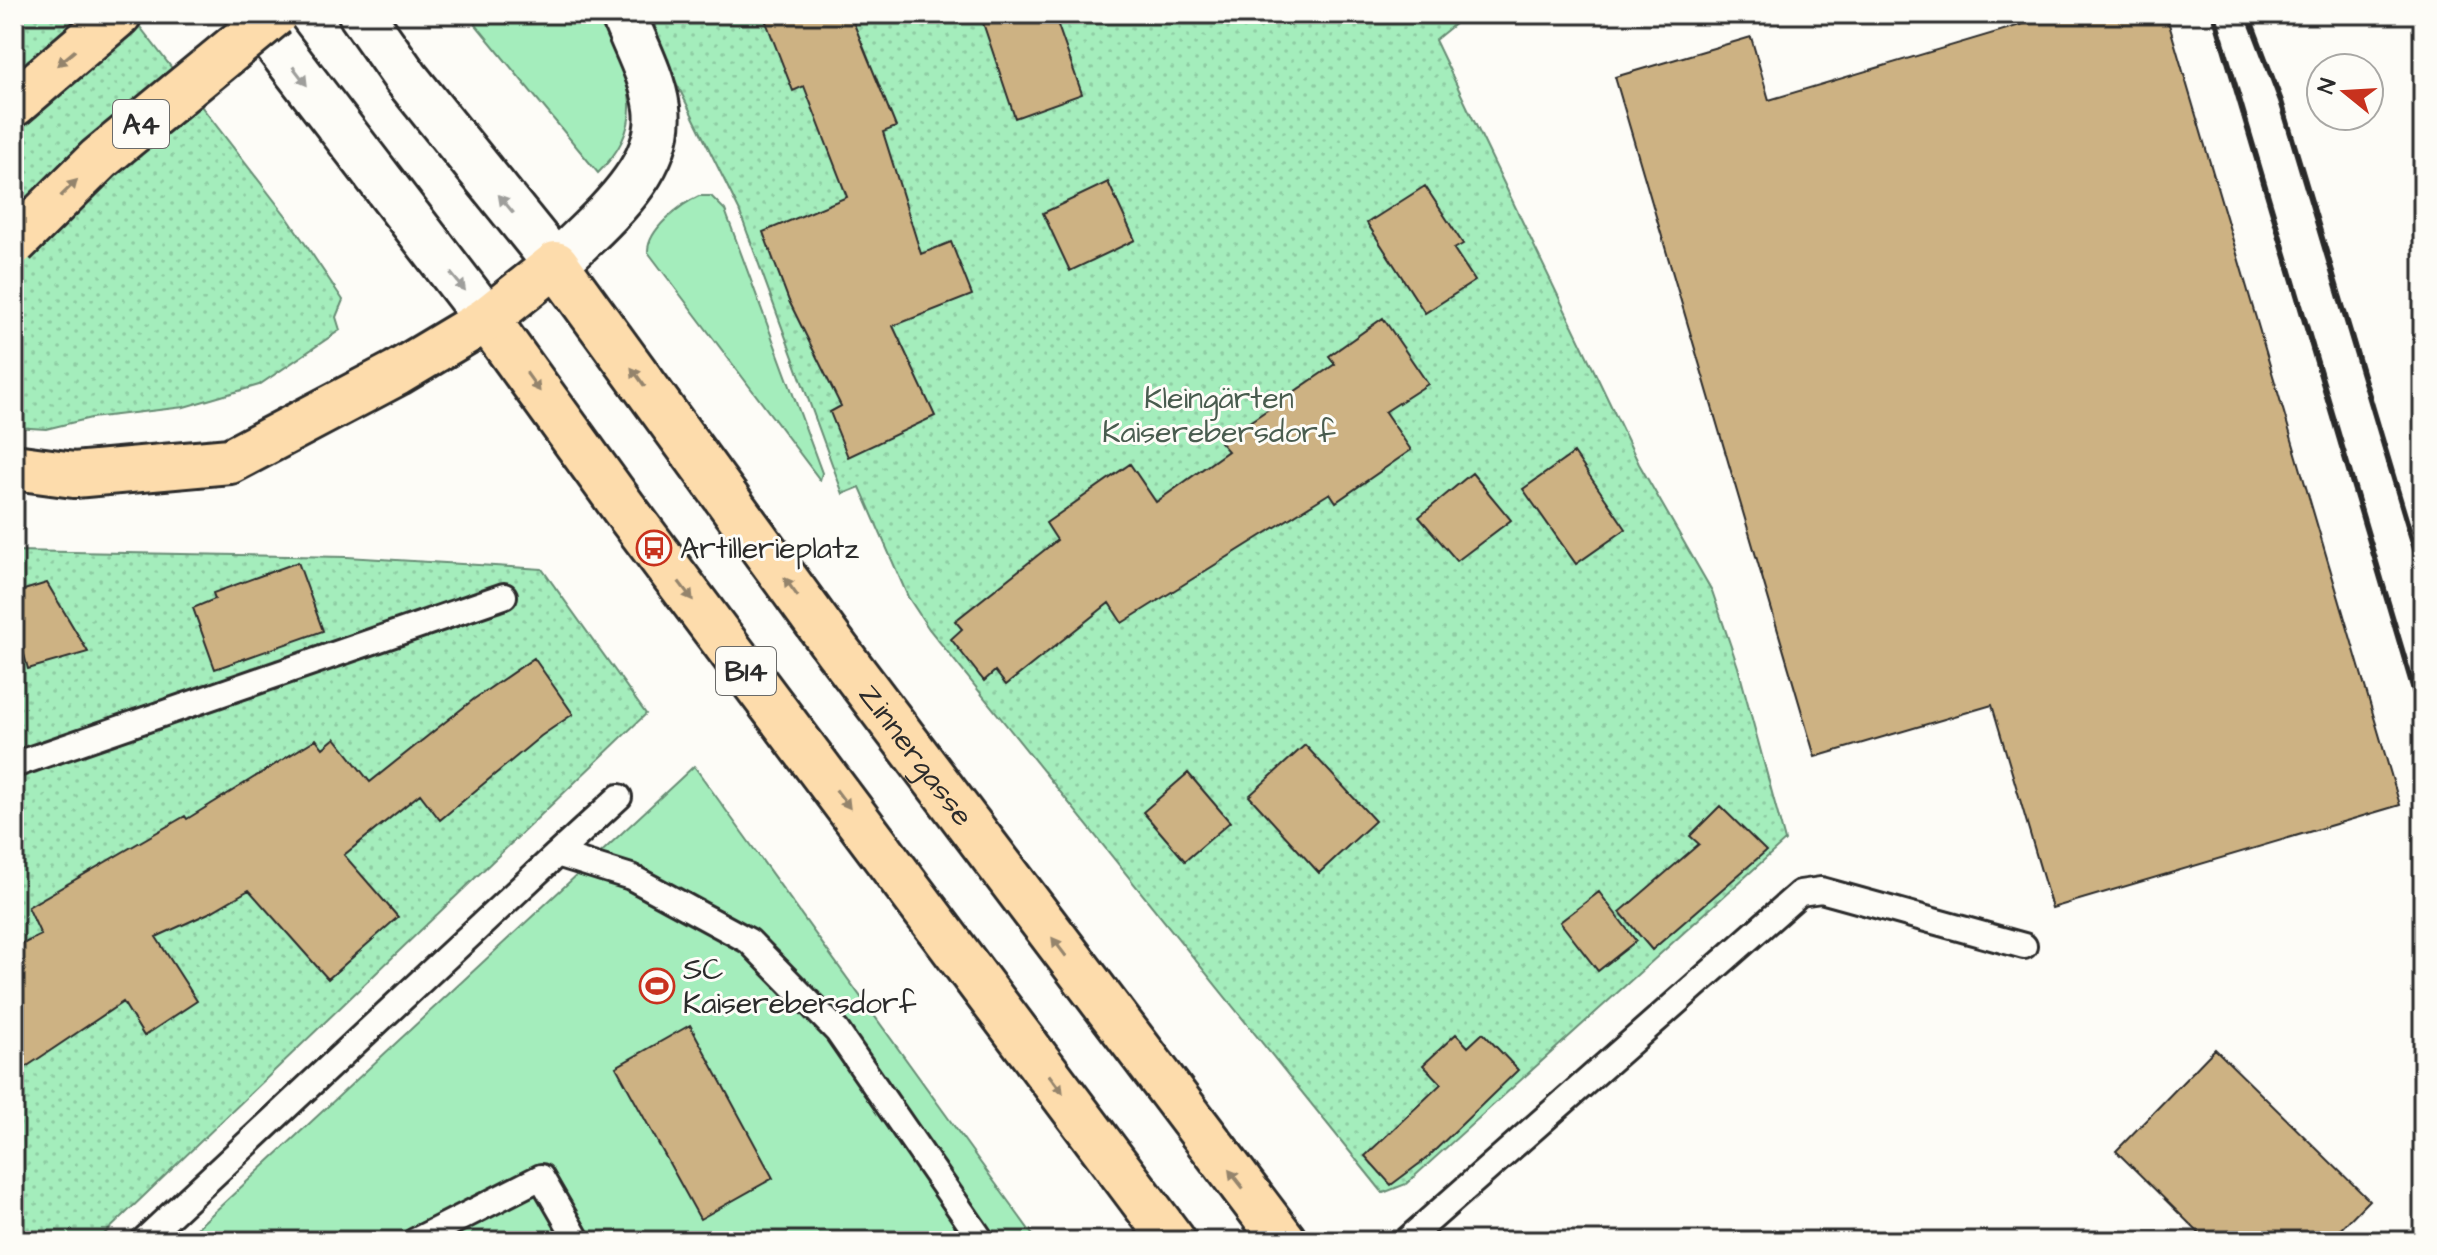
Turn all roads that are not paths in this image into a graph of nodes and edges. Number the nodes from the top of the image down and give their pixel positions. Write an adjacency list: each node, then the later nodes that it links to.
1 (119, 14): 6 (main road, one-way to 6)
2 (253, 14): 9 (main road, one-way to 9)
3 (275, 14): 7 (main road, A4, one-way to 3, bridge)
4 (361, 14): 8 (main road, one-way to 4)
5 (623, 14): 8 (main road)
6 (14, 104)
7 (14, 243)
8 (556, 264): 9 (main road); 21 (main road, Zinnergasse, one-way to 8)
9 (487, 319): 10 (main road); 20 (main road, B14, one-way to 20)
10 (14, 467)
11 (504, 596): 12 (lane)
12 (14, 765)
13 (619, 797): 14 (lane)
14 (557, 854): 16 (lane); 19 (lane)
15 (2024, 946): 22 (lane)
16 (143, 1241)
17 (415, 1241): 18 (lane)
18 (578, 1241)
19 (982, 1241)
20 (1173, 1241)
21 (1284, 1241)
22 (1406, 1241)

